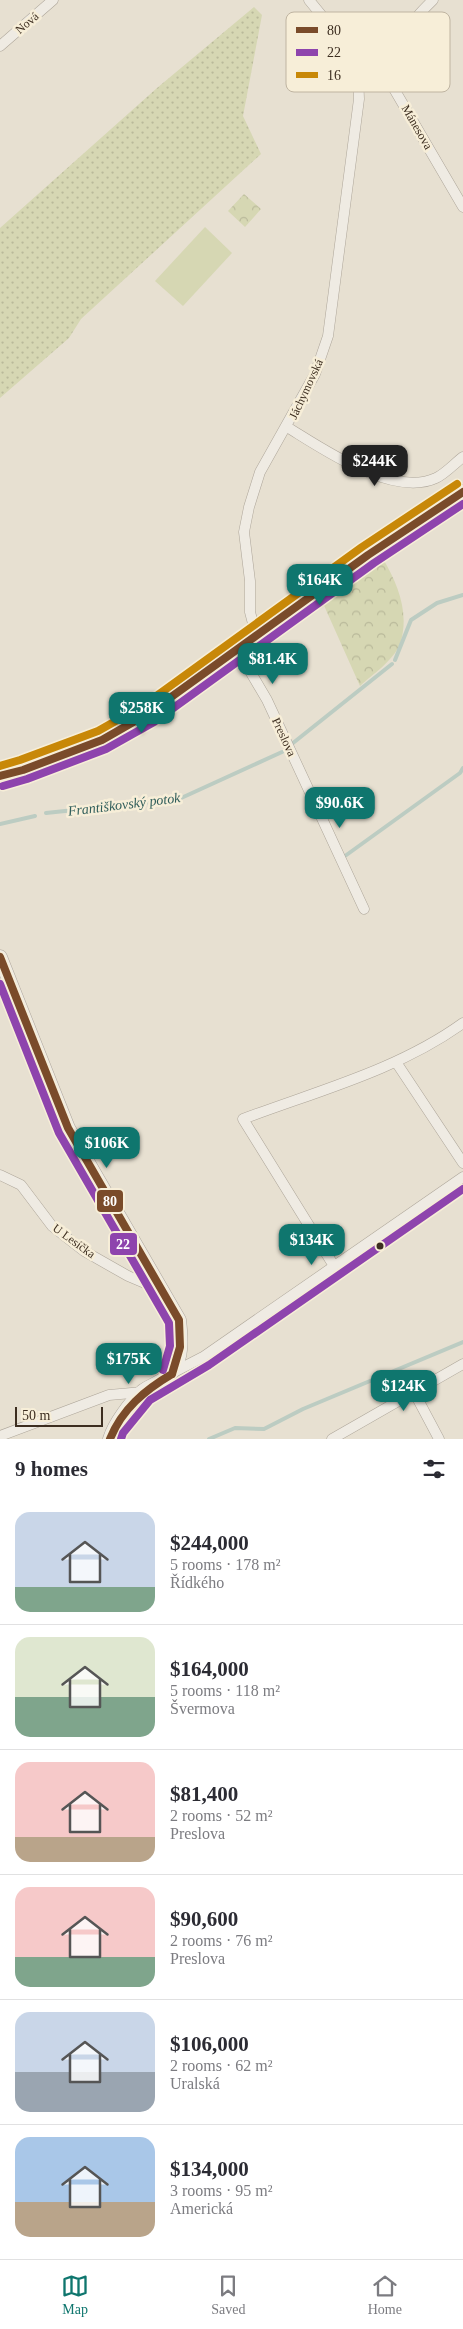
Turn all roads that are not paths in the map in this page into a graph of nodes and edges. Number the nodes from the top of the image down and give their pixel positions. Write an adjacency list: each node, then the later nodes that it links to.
1 (53, 0): 6 (street, Nová)
2 (309, 0): 4 (street)
3 (433, 0): 5 (street)
4 (319, 12)
5 (421, 12)
6 (0, 46)
7 (359, 92): 10 (street, Jáchymovská)
8 (396, 92): 9 (street, Mánesova)
9 (463, 206)
10 (287, 428): 11 (street); 13 (street, Jáchymovská)
11 (463, 456)
12 (463, 492): 13 (street)
13 (256, 635): 14 (street)
14 (236, 649): 15 (street); 16 (street, Preslova)
15 (0, 776)
16 (364, 909)
17 (0, 957): 24 (street)
18 (463, 1023): 19 (street)
19 (396, 1062): 20 (street); 23 (street)
20 (463, 1163)
21 (0, 1175): 24 (street, U Lesíčka)
22 (463, 1176): 23 (street)
23 (334, 1266): 26 (street)
24 (161, 1290): 26 (street)
25 (463, 1364): 28 (street)
26 (172, 1374): 27 (street)
27 (143, 1392): 29 (street); 30 (street)
28 (414, 1392): 31 (street); 32 (street)
29 (0, 1436)
30 (110, 1439)
31 (332, 1439)
32 (439, 1439)

